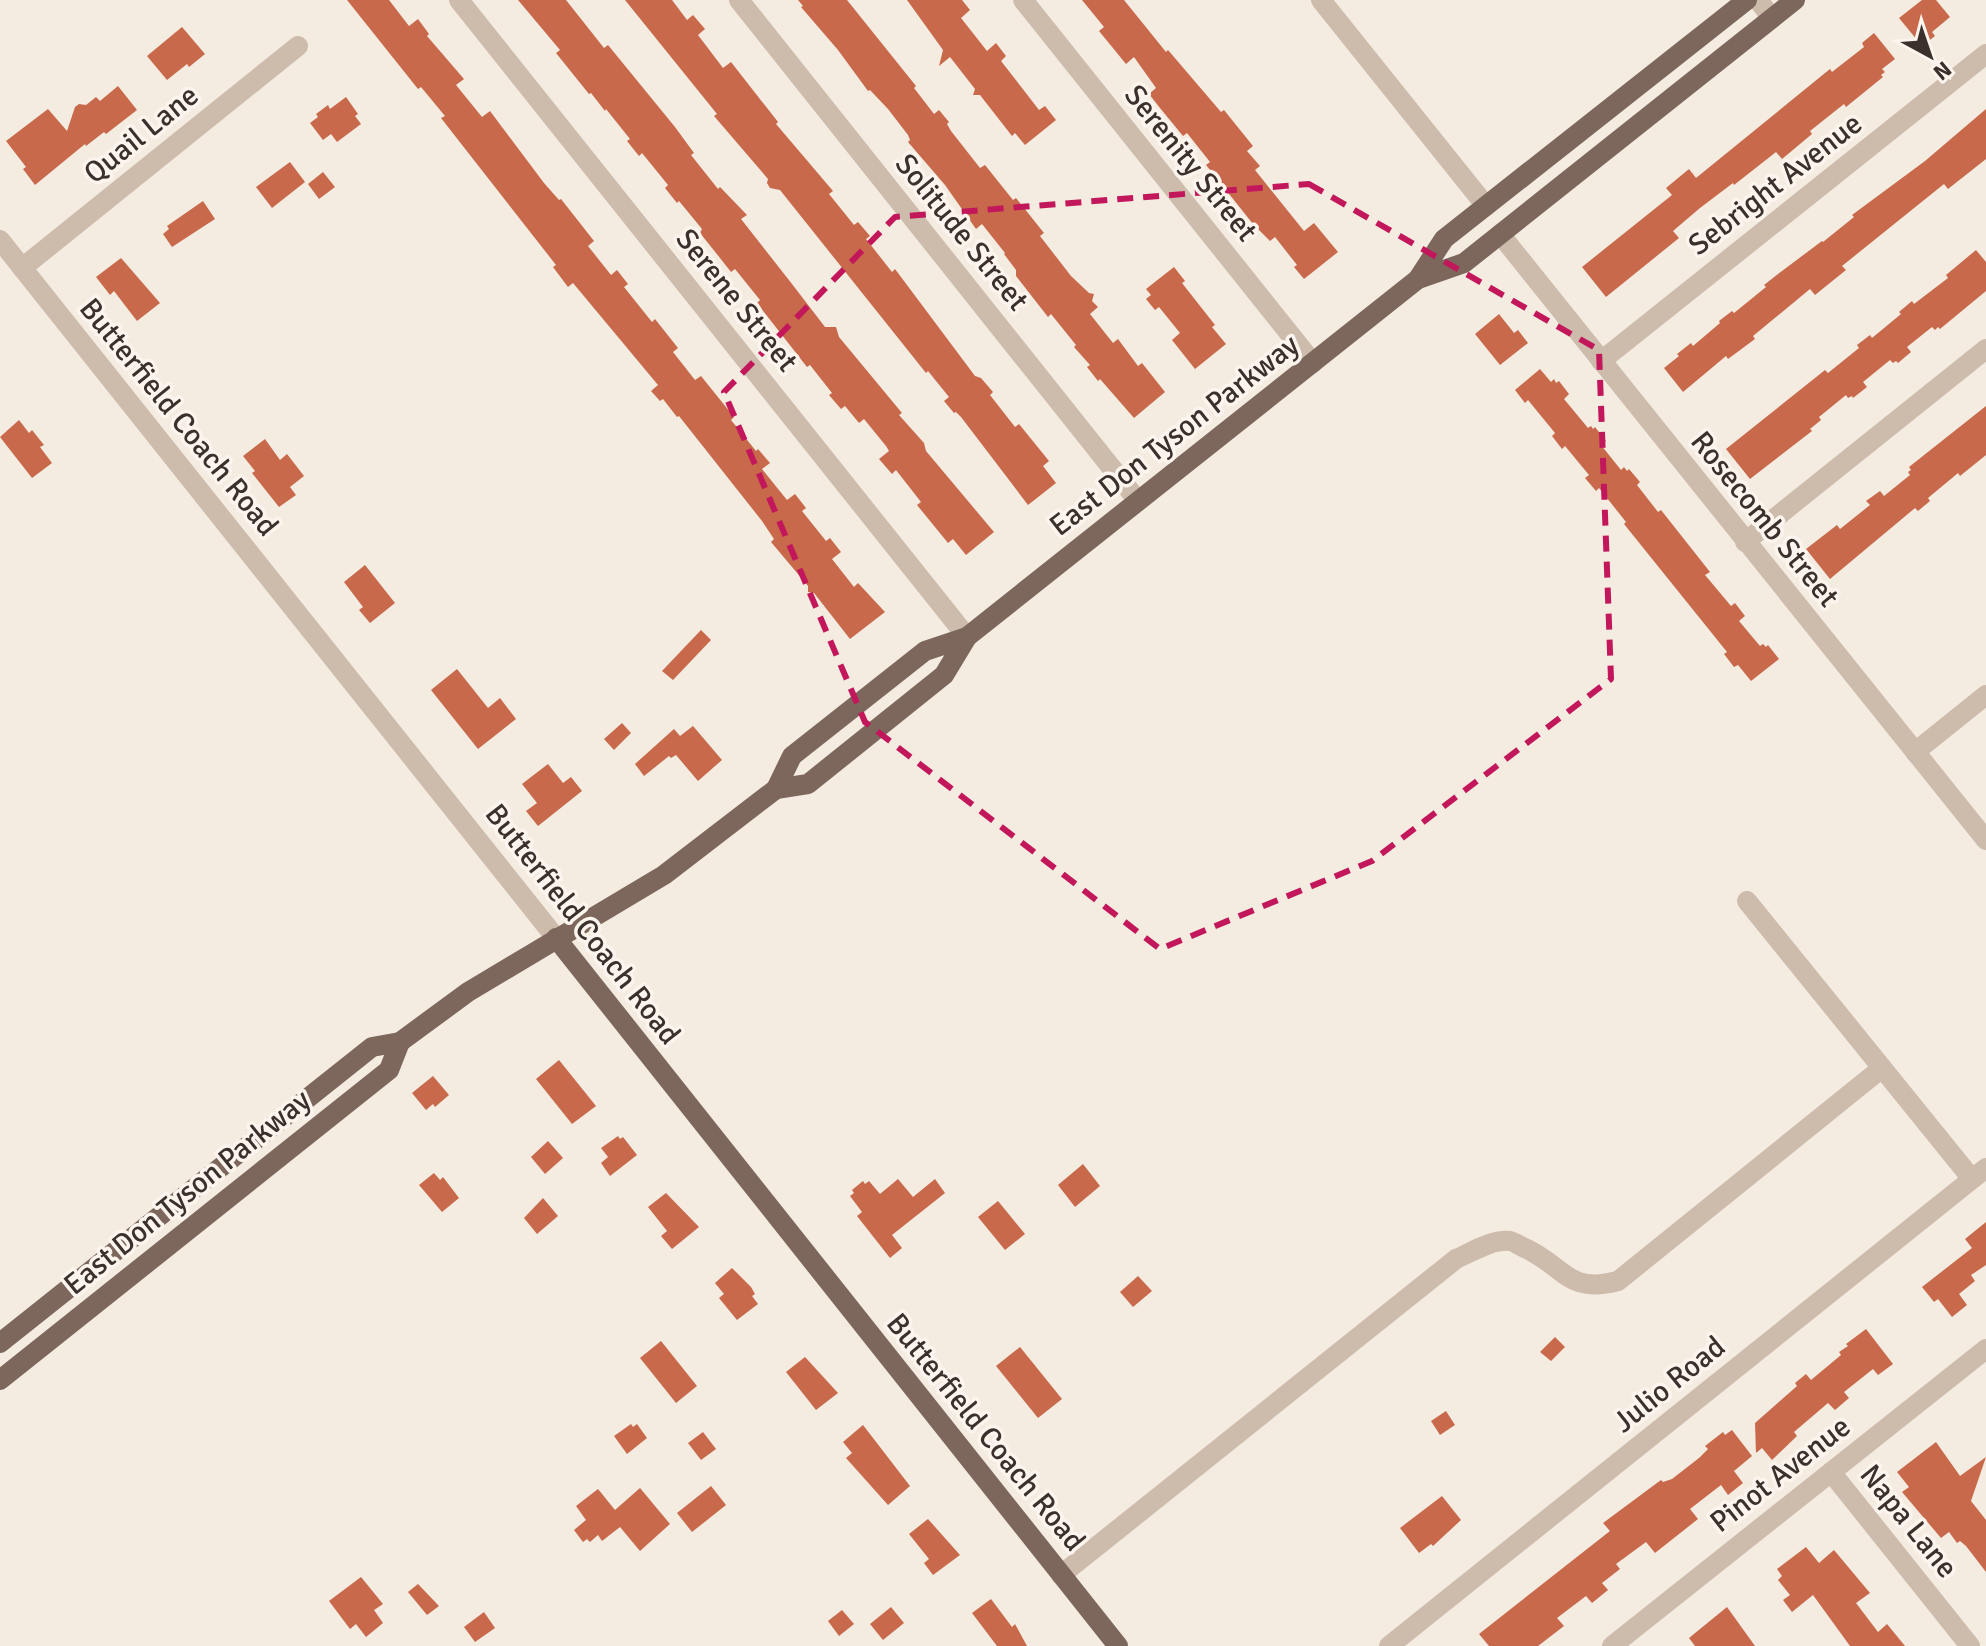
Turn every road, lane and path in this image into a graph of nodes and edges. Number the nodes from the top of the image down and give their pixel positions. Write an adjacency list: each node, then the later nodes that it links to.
1 (459, 0): 21 (street, Serene Street)
2 (739, 0): 19 (street, Solitude Street)
3 (1023, 0): 18 (street, Serenity Street)
4 (1321, 0): 11 (street)
5 (1747, 0): 11 (main road, East Don Tyson Parkway)
6 (1758, 0): 8 (street)
7 (1795, 0): 8 (main road, East Don Tyson Parkway)
8 (1772, 18): 12 (main road, East Don Tyson Parkway)
9 (298, 46): 14 (street, Quail Lane)
10 (1986, 54): 17 (street, Sebright Avenue)
11 (1486, 206): 15 (main road, East Don Tyson Parkway)
12 (1500, 234): 15 (main road, East Don Tyson Parkway); 17 (street, Rosecomb Street)
13 (0, 240): 14 (street, Butterfield Coach Road)
14 (22, 268): 27 (street, Butterfield Coach Road)
15 (1418, 279): 18 (main road, East Don Tyson Parkway)
16 (1986, 349): 20 (street)
17 (1601, 361): 20 (street, Rosecomb Street)
18 (1313, 363): 19 (main road, East Don Tyson Parkway)
19 (1138, 501): 21 (main road, East Don Tyson Parkway)
20 (1745, 542): 23 (street, Rosecomb Street)
21 (967, 637): 24 (main road, East Don Tyson Parkway); 24 (main road, East Don Tyson Parkway)
22 (1986, 695): 23 (street)
23 (1915, 752): 25 (street, Rosecomb Street)
24 (776, 789): 27 (main road, East Don Tyson Parkway)
25 (1986, 840)
26 (1747, 901): 29 (street)
27 (556, 938): 28 (main road, East Don Tyson Parkway); 35 (main road, Butterfield Coach Road)
28 (400, 1042): 31 (main road, East Don Tyson Parkway); 33 (main road, East Don Tyson Parkway)
29 (1882, 1068): 30 (street); 35 (street)
30 (1979, 1173): 38 (street, Julio Road)
31 (0, 1343)
32 (1986, 1349): 34 (street, Pinot Avenue)
33 (0, 1380)
34 (1831, 1472): 36 (street, Pinot Avenue); 39 (street, Napa Lane)
35 (1061, 1575): 37 (main road, Butterfield Coach Road)
36 (1621, 1643)
37 (1118, 1646)
38 (1389, 1646)
39 (1970, 1646)

